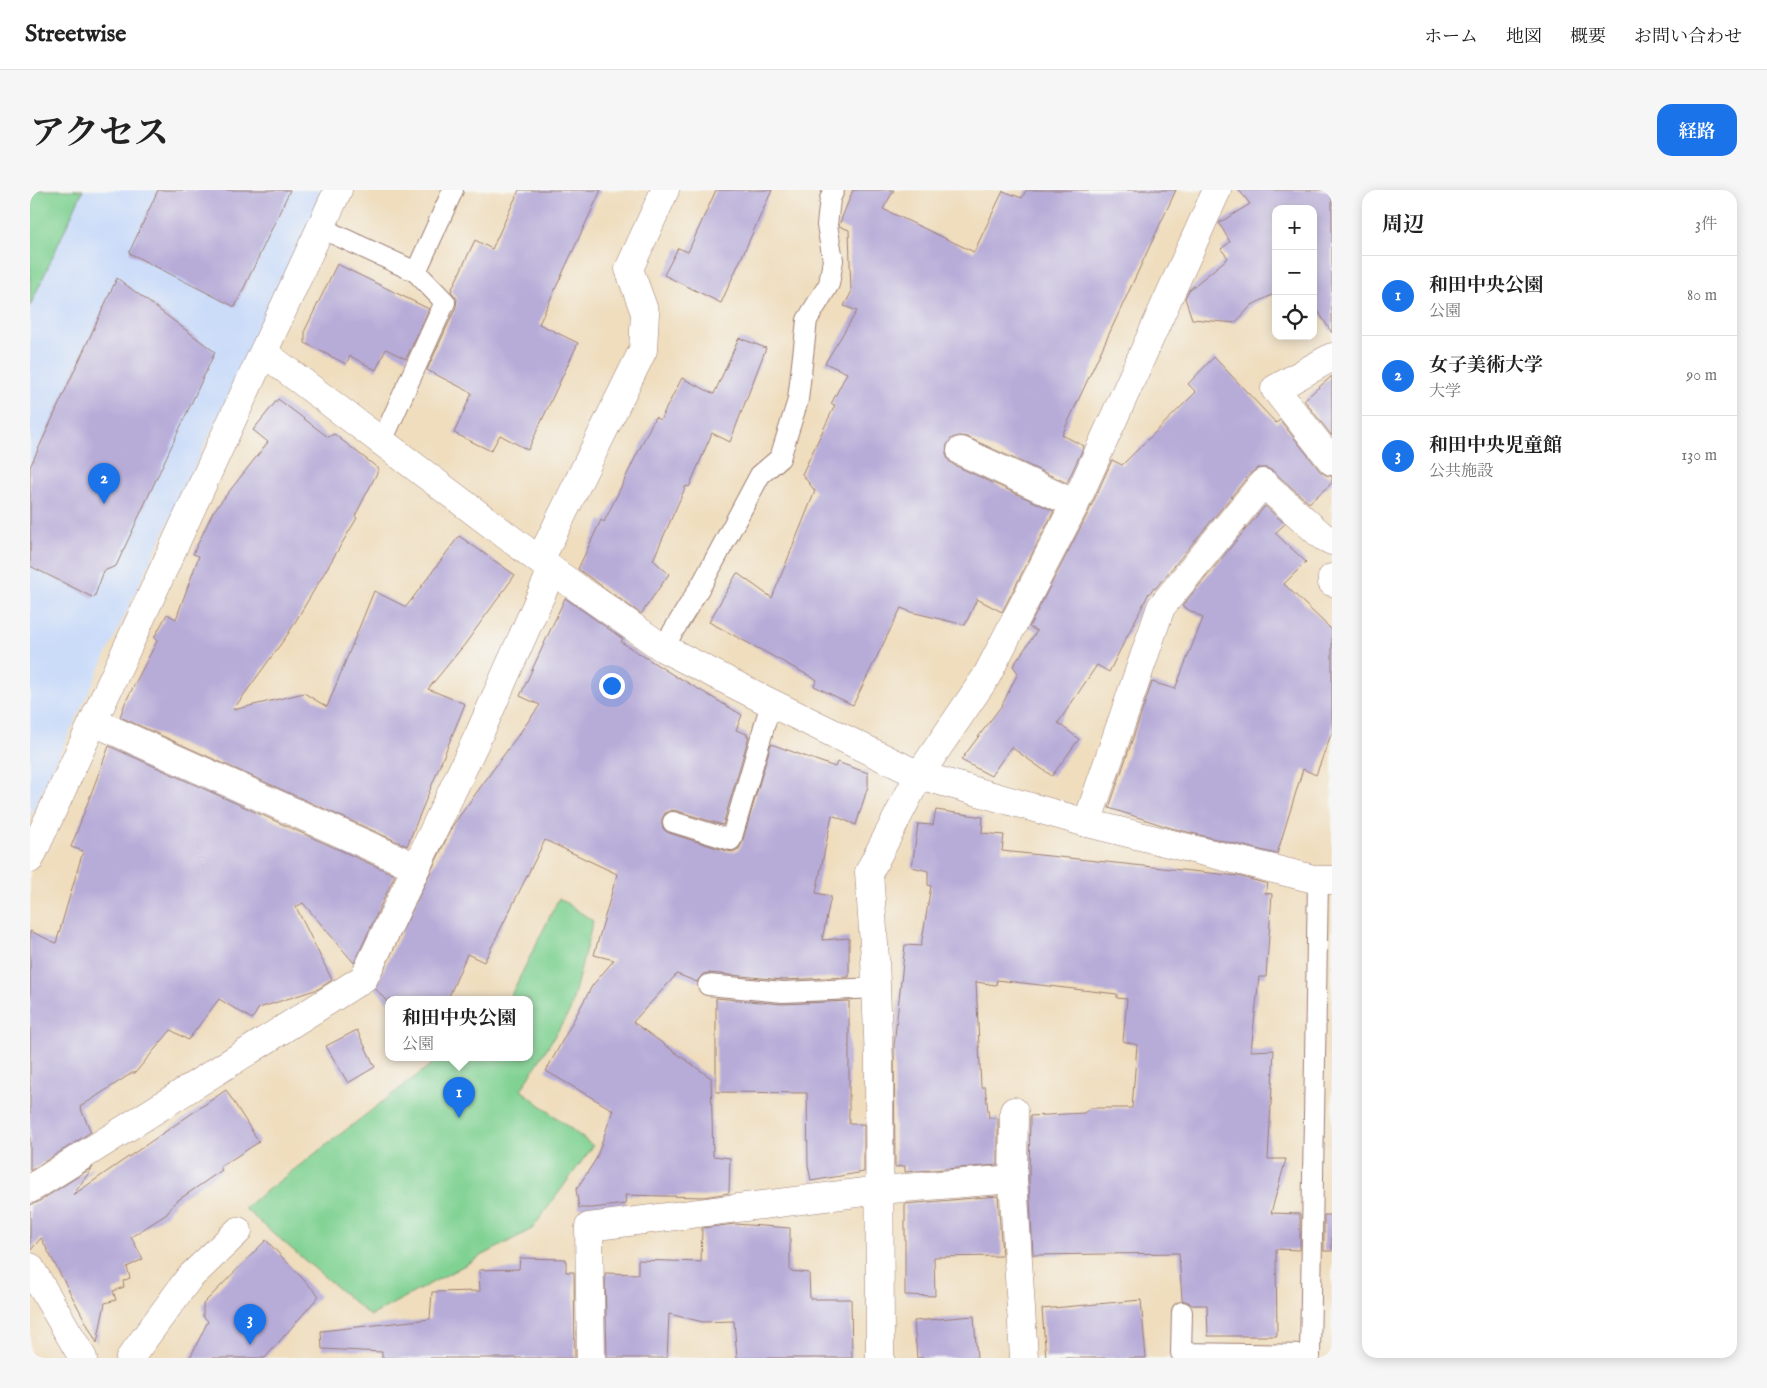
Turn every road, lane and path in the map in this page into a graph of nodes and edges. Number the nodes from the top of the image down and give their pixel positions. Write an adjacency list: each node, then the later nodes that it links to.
1 (338, 190): 6 (street)
2 (453, 190): 7 (lane)
3 (666, 190): 15 (street)
4 (834, 190): 16 (lane)
5 (1217, 190): 13 (street)
6 (321, 228): 7 (lane); 8 (street)
7 (416, 272): 10 (lane)
8 (264, 353): 10 (street); 18 (street)
9 (1332, 357): 12 (street)
10 (382, 442): 15 (street)
11 (961, 451): 13 (street)
12 (1332, 461)
13 (1075, 504): 19 (street)
14 (1332, 541): 21 (street)
15 (546, 565): 16 (street); 23 (street)
16 (663, 648): 17 (street)
17 (771, 704): 19 (street); 20 (lane)
18 (94, 722): 22 (street); 23 (street)
19 (919, 775): 21 (street); 26 (street)
20 (673, 822)
21 (1087, 823): 24 (street)
22 (30, 859)
23 (416, 867): 29 (street)
24 (1325, 880): 33 (lane)
25 (708, 985): 26 (lane)
26 (877, 988): 30 (street)
27 (1014, 1111): 28 (street)
28 (1013, 1179): 30 (street); 38 (street)
29 (30, 1189)
30 (880, 1190): 36 (street); 37 (street)
31 (238, 1231): 35 (street)
32 (31, 1272): 34 (street)
33 (1182, 1312)
34 (83, 1358)
35 (130, 1358)
36 (591, 1358)
37 (880, 1358)
38 (1024, 1358)

